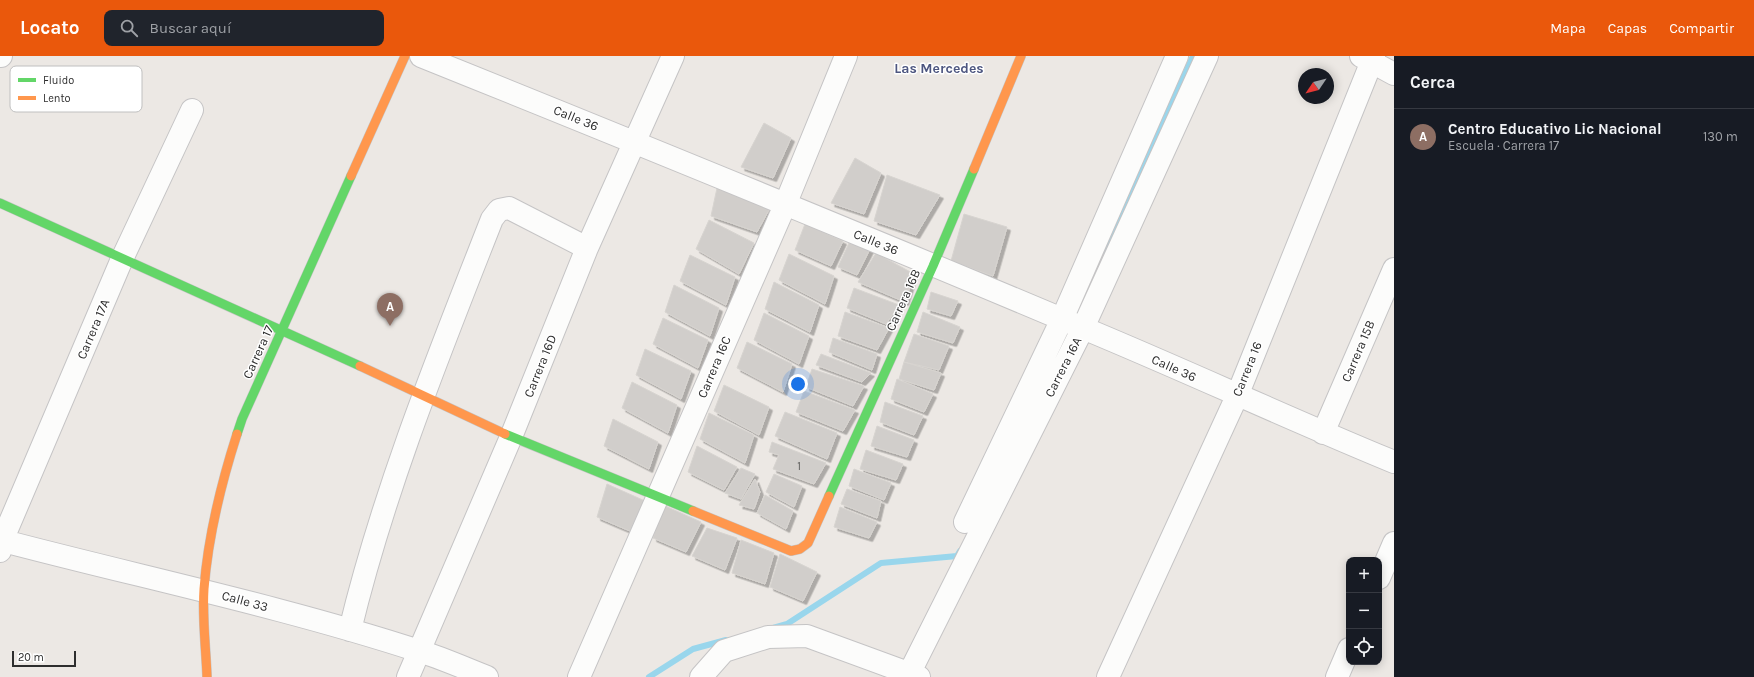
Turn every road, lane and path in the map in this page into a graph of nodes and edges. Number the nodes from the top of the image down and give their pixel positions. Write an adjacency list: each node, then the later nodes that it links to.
1 (405, 56): 20 (street, Carrera 17)
2 (421, 56): 11 (street, Calle 36)
3 (673, 56): 11 (street, Carrera 16D)
4 (846, 56): 13 (street, Carrera 16C)
5 (1021, 56): 16 (street, Carrera 16B)
6 (1177, 56): 18 (street)
7 (1207, 56): 19 (street, Carrera 16A)
8 (1369, 58): 9 (street); 22 (street, Carrera 16)
9 (1394, 74)
10 (192, 110): 15 (street, Carrera 17A)
11 (634, 142): 13 (street, Calle 36); 14 (street, Carrera 16D)
12 (0, 203): 15 (street)
13 (785, 205): 16 (street, Calle 36); 26 (street, Carrera 16C)
14 (587, 248): 21 (street); 24 (street, Carrera 16D)
15 (122, 259): 20 (street); 29 (street, Carrera 17A)
16 (933, 266): 18 (street, Calle 36); 26 (street, Carrera 16B)
17 (1394, 269): 23 (street, Carrera 15B)
18 (1062, 319): 19 (street, Calle 36); 27 (street)
19 (1083, 328): 22 (street, Calle 36); 35 (street, Carrera 16A)
20 (282, 330): 21 (street); 31 (street, Carrera 17)
21 (423, 396): 24 (street); 32 (street)
22 (1237, 396): 23 (street, Calle 36); 41 (street, Carrera 16)
23 (1323, 433): 25 (street, Calle 36)
24 (511, 437): 26 (street); 33 (street, Carrera 16D)
25 (1394, 462)
26 (658, 496): 39 (street, Carrera 16C)
27 (965, 522)
28 (1394, 543): 30 (street)
29 (1, 544): 31 (street, Calle 33)
30 (1382, 571)
31 (204, 590): 32 (street, Calle 33); 36 (street, Carrera 17)
32 (350, 630): 33 (street, Calle 33)
33 (420, 651): 37 (street, Carrera 16D); 38 (street, Calle 33)
34 (1346, 656): 42 (street)
35 (914, 675): 40 (street)
36 (207, 677)
37 (408, 677)
38 (486, 677)
39 (579, 677)
40 (701, 677)
41 (1108, 677)
42 (1337, 677)

